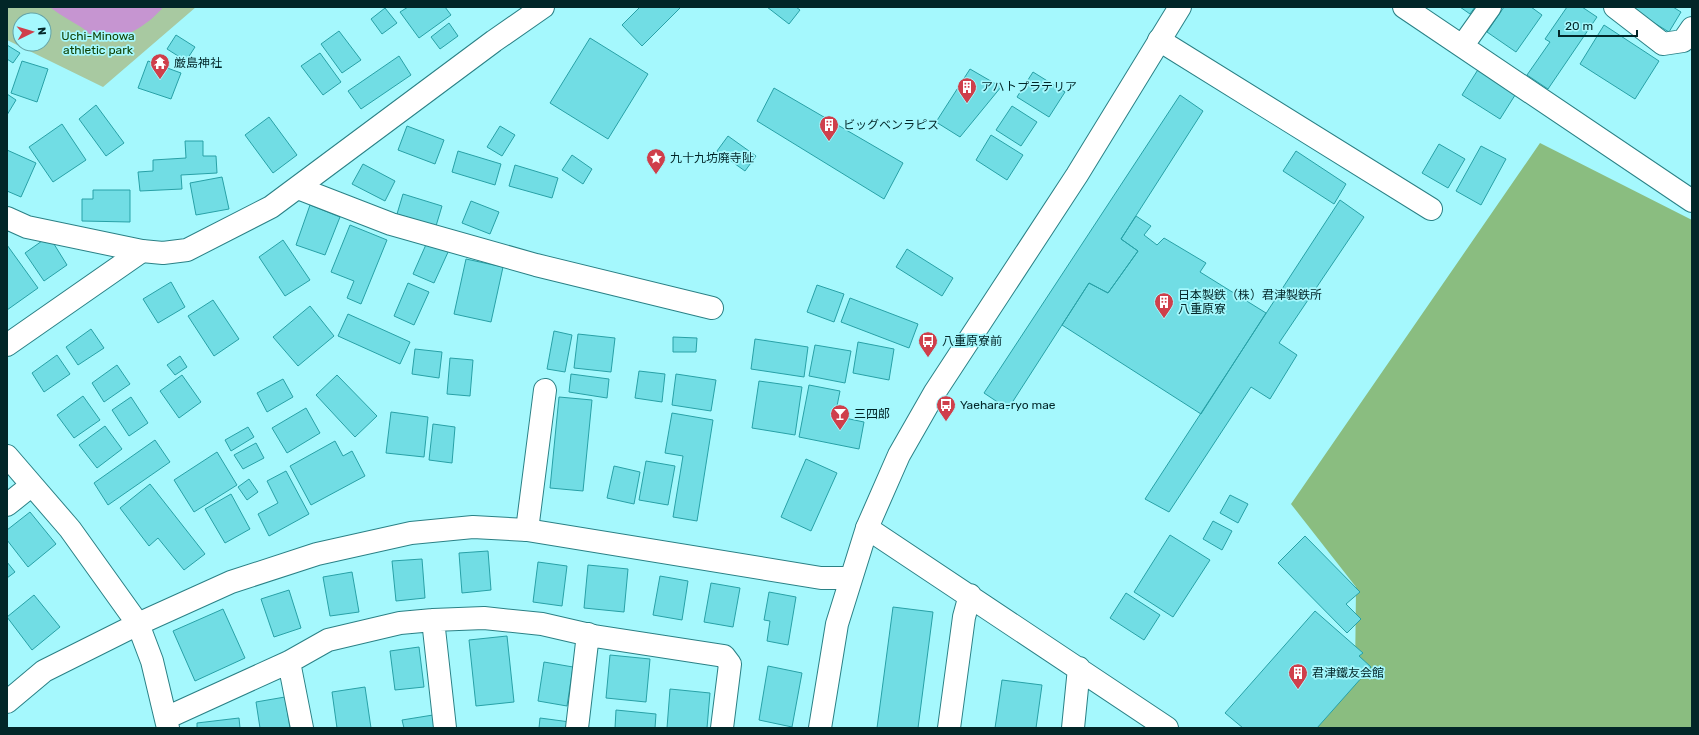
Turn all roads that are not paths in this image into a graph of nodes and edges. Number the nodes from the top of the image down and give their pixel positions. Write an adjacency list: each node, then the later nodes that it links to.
1 (542, 7): 9 (street)
2 (1180, 7): 7 (street)
3 (1404, 7): 8 (street)
4 (1490, 7): 8 (street)
5 (1615, 7): 6 (street)
6 (1692, 28)
7 (1159, 40): 11 (street); 20 (street)
8 (1463, 46): 10 (street)
9 (298, 188): 13 (street); 14 (street)
10 (1692, 201)
11 (1431, 209)
12 (7, 218): 13 (street)
13 (142, 251): 15 (street)
14 (712, 308)
15 (7, 345)
16 (545, 390): 21 (street)
17 (7, 456): 18 (street)
18 (32, 485): 19 (street); 25 (street)
19 (7, 505)
20 (867, 528): 22 (street); 23 (street)
21 (527, 530): 22 (street); 25 (street)
22 (851, 578): 35 (street)
23 (970, 595): 28 (street); 36 (street)
24 (433, 620): 26 (street); 27 (street); 32 (street)
25 (138, 624): 29 (street); 30 (street)
26 (588, 634): 33 (street); 34 (street)
27 (289, 662): 30 (street); 31 (street)
28 (1079, 668): 37 (street); 38 (street)
29 (7, 702)
30 (167, 723)
31 (302, 728)
32 (445, 728)
33 (577, 728)
34 (722, 728)
35 (820, 728)
36 (949, 728)
37 (1073, 728)
38 (1167, 728)

